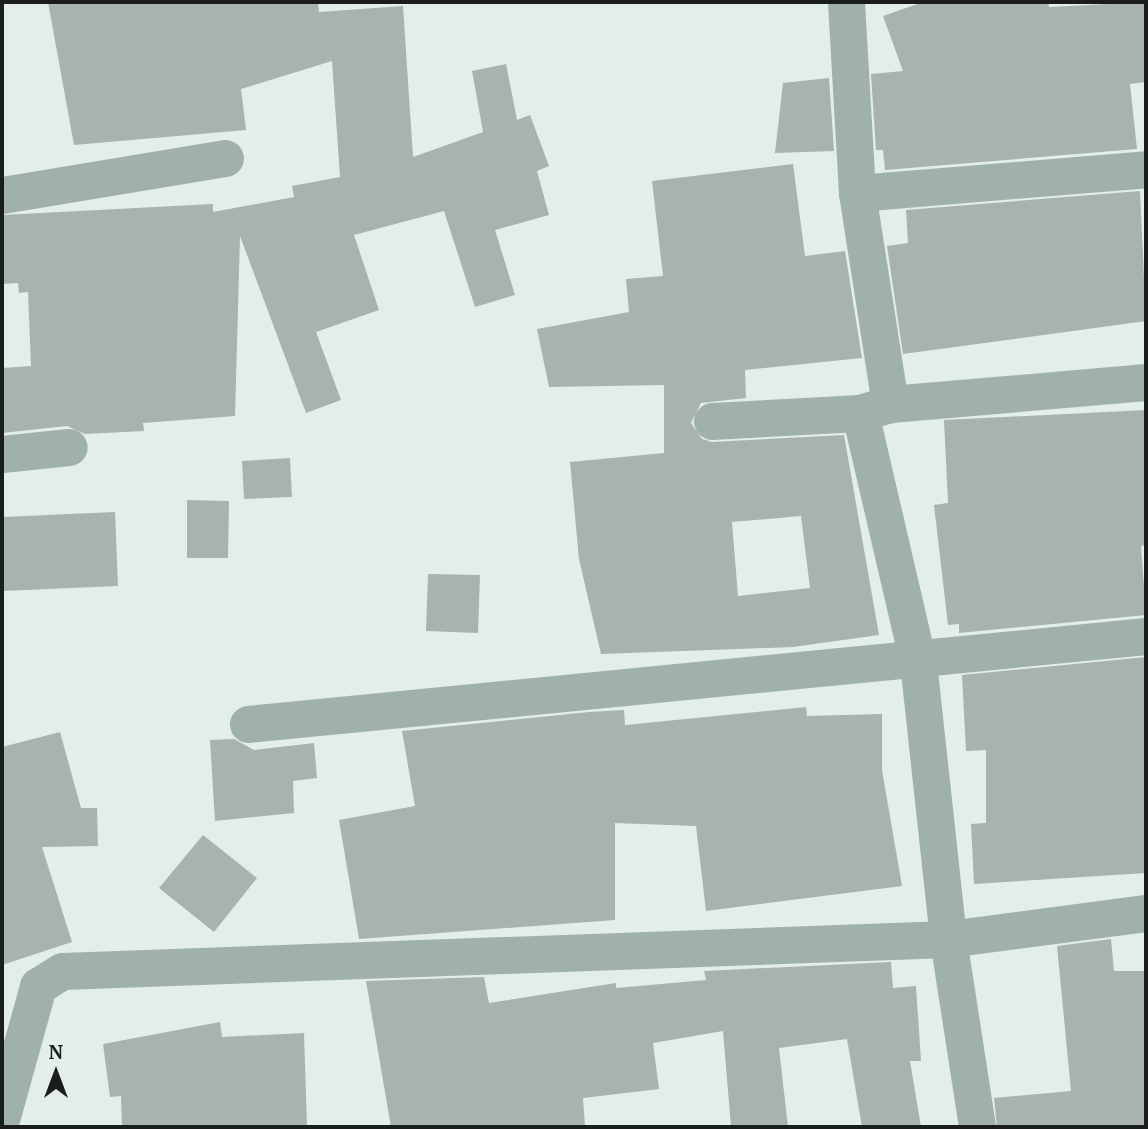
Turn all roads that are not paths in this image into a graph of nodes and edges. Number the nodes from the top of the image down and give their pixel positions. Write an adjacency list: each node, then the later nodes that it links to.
1 (846, 2): 4 (street)
2 (225, 158): 5 (street)
3 (1146, 169): 4 (street)
4 (857, 193): 7 (street)
5 (2, 195)
6 (1146, 382): 7 (street)
7 (875, 408): 8 (street); 12 (street)
8 (712, 421)
9 (69, 447): 10 (street)
10 (2, 454)
11 (1146, 636): 12 (street)
12 (918, 662): 13 (street); 15 (street)
13 (248, 724)
14 (1146, 914): 15 (street)
15 (948, 939): 16 (street); 17 (street)
16 (2, 1116)
17 (977, 1127)

